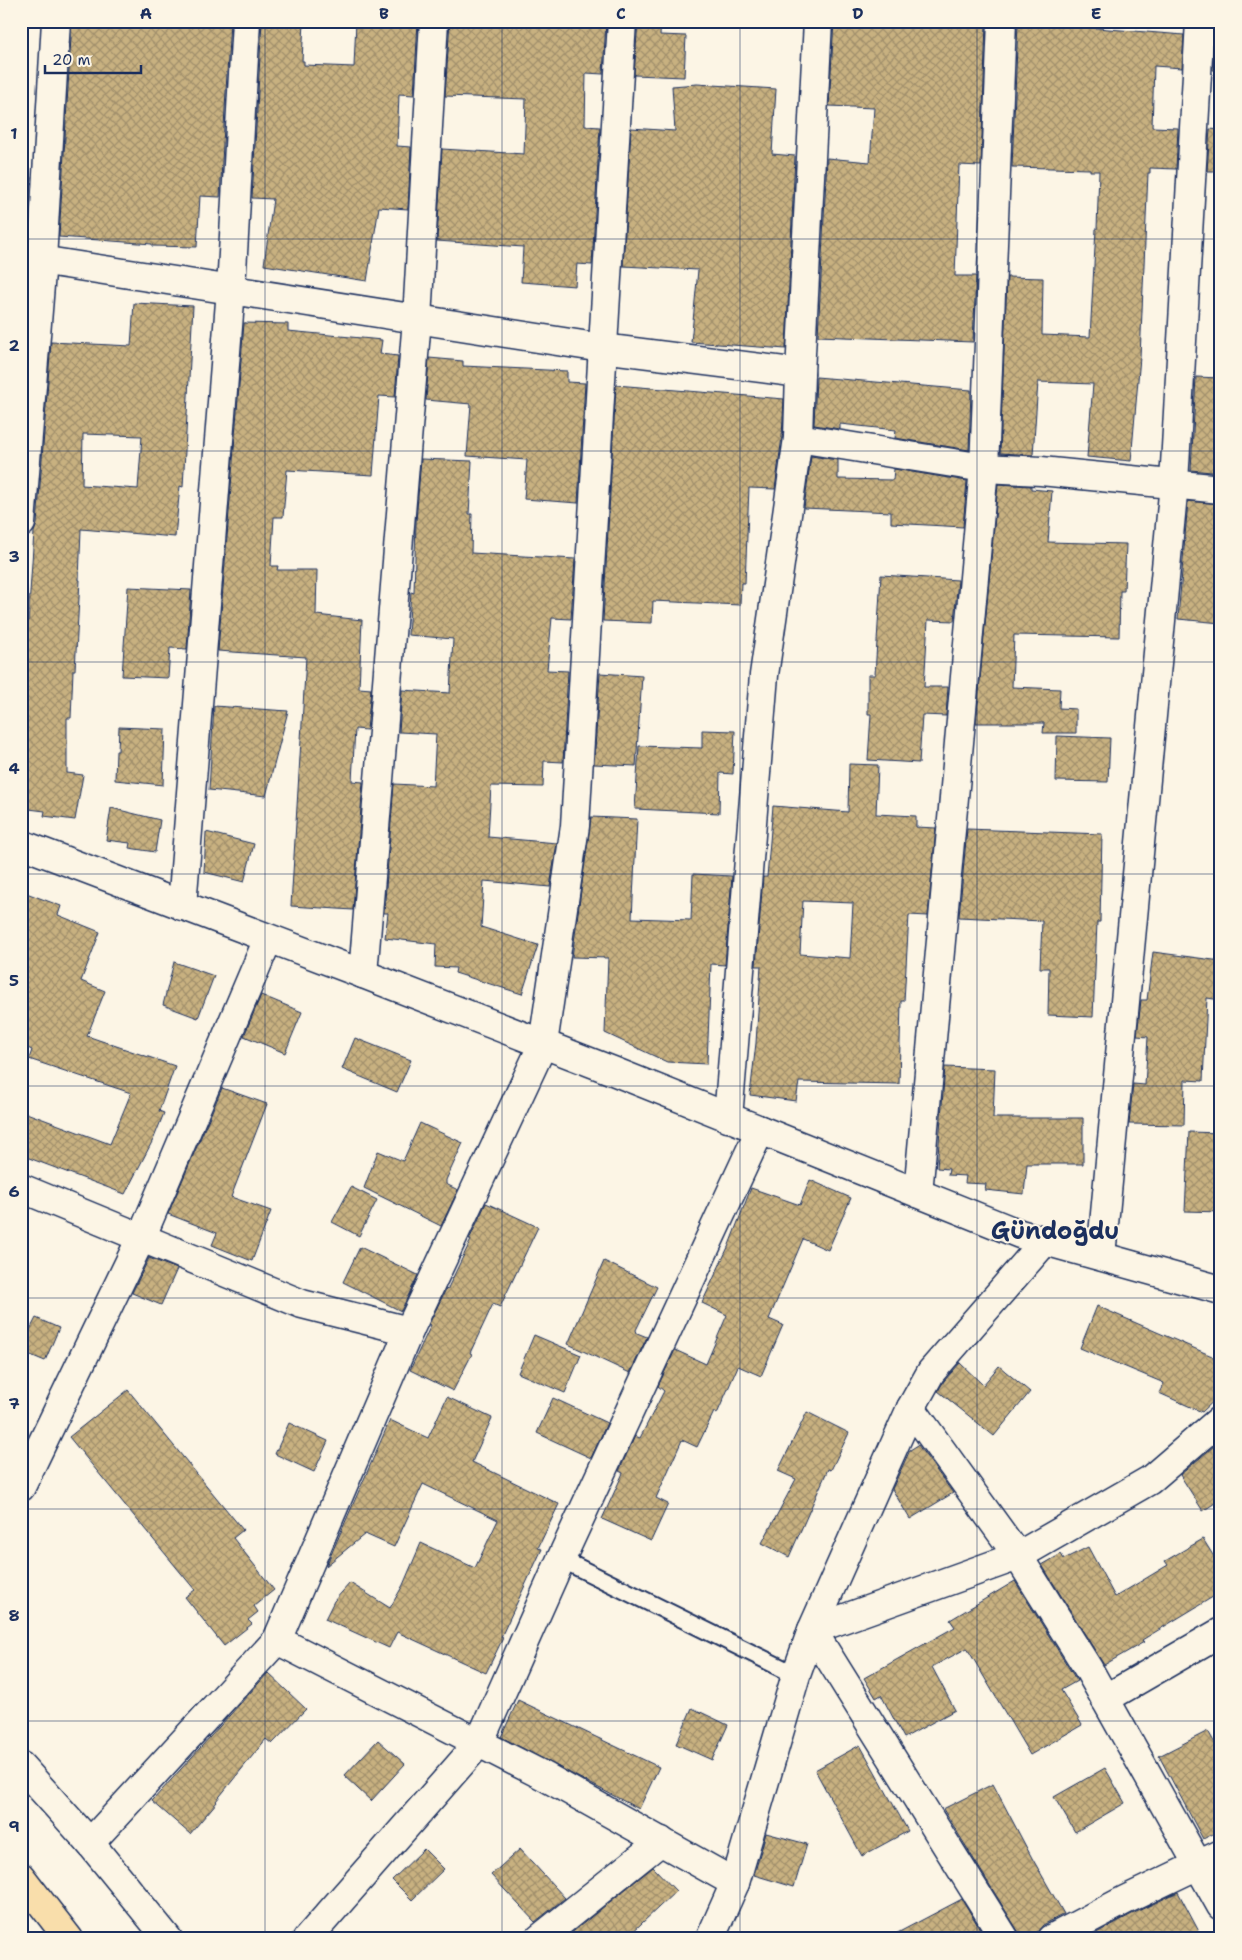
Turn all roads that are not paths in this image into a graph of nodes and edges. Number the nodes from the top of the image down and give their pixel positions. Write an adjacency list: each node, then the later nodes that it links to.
1 (56, 21): 8 (street)
2 (246, 21): 9 (street)
3 (434, 21): 10 (street)
4 (622, 21): 11 (street)
5 (818, 21): 12 (street)
6 (1002, 21): 14 (street)
7 (1200, 21): 15 (street)
8 (32, 258): 9 (street); 17 (street)
9 (231, 289): 10 (street); 19 (street)
10 (417, 319): 11 (street); 21 (street)
11 (602, 348): 12 (street); 22 (street)
12 (800, 373): 13 (street)
13 (798, 438): 14 (street); 23 (street)
14 (984, 468): 15 (street); 26 (street)
15 (1174, 484): 16 (street); 29 (street)
16 (1221, 489)
17 (21, 523)
18 (21, 844): 19 (street)
19 (182, 906): 20 (street)
20 (268, 939): 21 (street); 27 (street)
21 (363, 974): 22 (street)
22 (542, 1044): 23 (street); 31 (street)
23 (728, 1118): 24 (street)
24 (760, 1130): 26 (street); 36 (street)
25 (21, 1188): 27 (street)
26 (918, 1193): 28 (street)
27 (142, 1236): 31 (street); 34 (street)
28 (1045, 1241): 29 (street); 32 (street)
29 (1101, 1256): 30 (street)
30 (1220, 1289)
31 (409, 1331): 39 (street)
32 (911, 1408): 35 (street); 37 (street)
33 (1221, 1420): 35 (street)
34 (21, 1487)
35 (1018, 1556): 37 (street); 41 (street)
36 (561, 1559): 40 (lane); 42 (street)
37 (812, 1630): 40 (street); 55 (street)
38 (1221, 1632): 41 (street)
39 (277, 1640): 42 (street); 45 (street)
40 (796, 1675): 48 (street)
41 (1105, 1699): 46 (street)
42 (479, 1743): 44 (street); 52 (street)
43 (21, 1766): 45 (street)
44 (661, 1841): 48 (street); 53 (street)
45 (90, 1843): 51 (street)
46 (1209, 1860): 49 (street); 56 (street)
47 (21, 1877): 50 (highway)
48 (735, 1883): 54 (street)
49 (1221, 1906)
50 (69, 1939)
51 (168, 1939)
52 (307, 1939)
53 (539, 1939)
54 (710, 1939)
55 (1004, 1939)
56 (1051, 1939)

